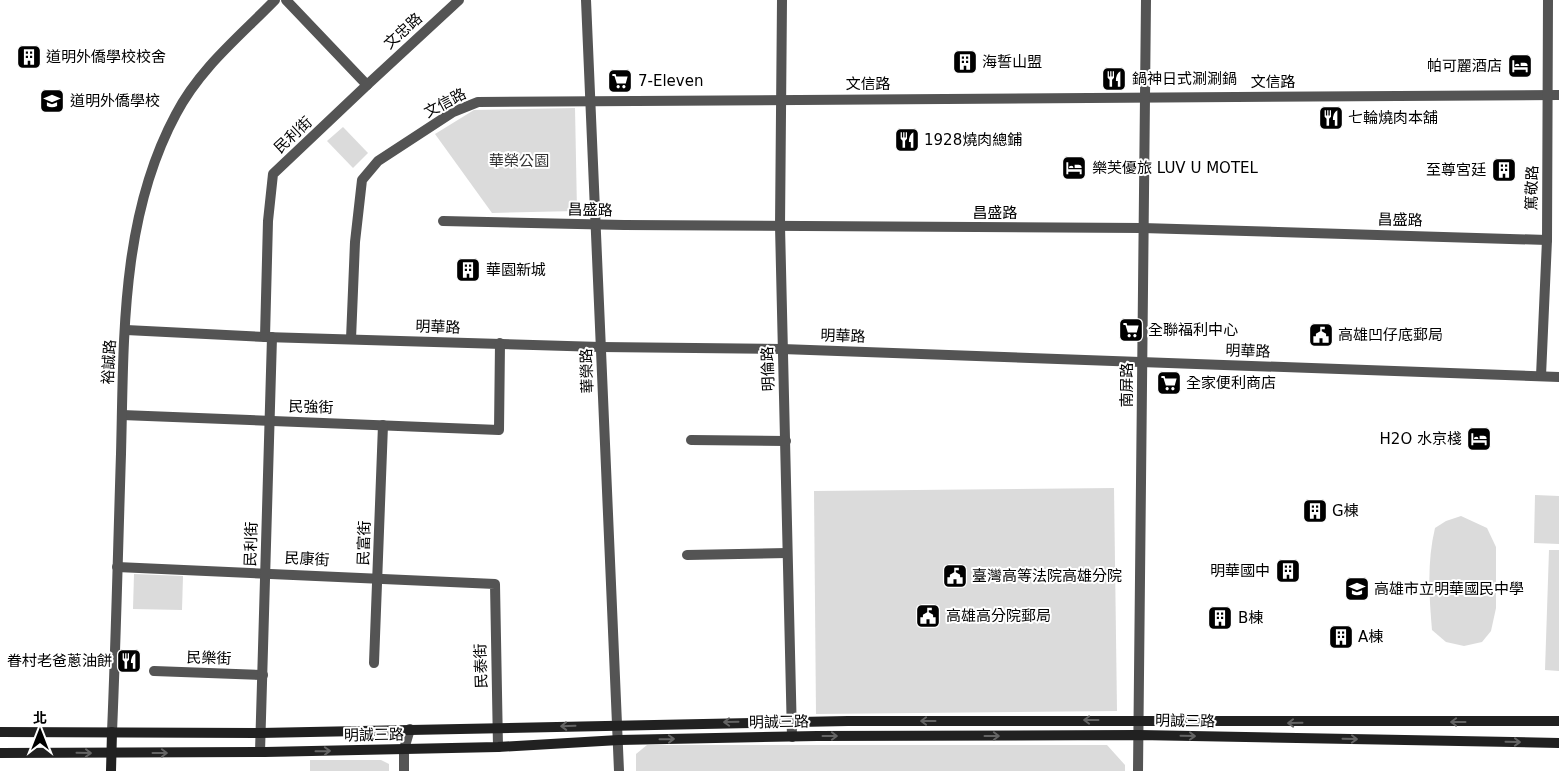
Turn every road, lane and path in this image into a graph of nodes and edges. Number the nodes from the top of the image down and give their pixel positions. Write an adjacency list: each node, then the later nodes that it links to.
1 (275, 0): 19 (street, 裕誠路)
2 (286, 0): 8 (street)
3 (459, 0): 8 (street, 文忠路)
4 (586, 0): 13 (street, 華榮路)
5 (782, 0): 12 (street, 明倫路)
6 (1146, 0): 11 (street, 南屏路)
7 (1548, 0): 9 (street, 篤敬路)
8 (367, 84): 20 (street, 民利街)
9 (1548, 94): 10 (street, 文信路); 11 (street, 文信路); 18 (street, 篤敬路)
10 (1559, 94)
11 (1144, 98): 12 (street, 文信路); 17 (street, 南屏路)
12 (780, 100): 13 (street, 文信路); 16 (street, 明倫路)
13 (590, 101): 15 (street, 華榮路); 21 (street, 文信路)
14 (443, 221): 15 (street, 昌盛路)
15 (596, 225): 16 (street, 昌盛路); 23 (street, 華榮路)
16 (780, 226): 17 (street, 昌盛路); 24 (street, 明倫路)
17 (1142, 228): 18 (street, 昌盛路); 25 (street, 南屏路)
18 (1547, 240): 26 (street, 篤敬路)
19 (126, 330): 20 (street, 明華路); 28 (street, 裕誠路)
20 (268, 337): 21 (street, 明華路); 29 (street, 民利街)
21 (351, 339): 22 (street, 明華路)
22 (500, 343): 23 (street, 明華路); 30 (street, 民強街)
23 (601, 347): 24 (street, 明華路); 46 (street, 華榮路)
24 (782, 349): 25 (street, 明華路); 32 (street, 明倫路)
25 (1142, 362): 26 (street, 明華路); 43 (street, 南屏路)
26 (1541, 376): 27 (street, 明華路)
27 (1559, 377)
28 (122, 414): 29 (street, 民強街); 35 (street, 裕誠路)
29 (270, 420): 30 (street, 民強街); 36 (street, 民利街)
30 (383, 425): 37 (street, 民富街)
31 (691, 440): 32 (street)
32 (786, 441): 33 (street, 明倫路)
33 (787, 553): 34 (street); 44 (street, 明倫路)
34 (687, 555)
35 (117, 567): 36 (street, 民康街); 50 (street, 裕誠路)
36 (266, 572): 37 (street, 民康街); 41 (street, 民利街)
37 (378, 578): 38 (street, 民康街); 39 (street, 民富街)
38 (495, 584): 47 (street, 民泰街)
39 (374, 663)
40 (154, 671): 41 (street, 民樂街)
41 (262, 675): 51 (street, 民利街)
42 (1071, 720): 43 (street, 明誠三路, one-way to 42); 44 (street, 明誠三路, one-way to 44); 53 (street)
43 (1139, 720): 45 (street, 明誠三路, one-way to 43); 52 (street, 南屏路)
44 (792, 721): 46 (street, 明誠三路, one-way to 46); 54 (street, 明倫路)
45 (1559, 722)
46 (618, 724): 47 (street, 明誠三路, one-way to 47); 55 (street, 華榮路)
47 (498, 728): 48 (street, 明誠三路); 57 (street, 民泰街)
48 (410, 729): 51 (street, 明誠三路); 58 (street)
49 (0, 732): 50 (street, 明誠三路)
50 (112, 732): 51 (street, 明誠三路); 61 (street, 裕誠路)
51 (260, 733): 60 (street, 民利街)
52 (1139, 735): 53 (street, 明誠三路); 56 (street, 明誠三路, one-way to 56); 65 (street, 南屏路)
53 (1071, 736): 54 (street, 明誠三路, one-way to 53)
54 (792, 737): 55 (street, 明誠三路, one-way to 54)
55 (619, 740): 57 (street, 明誠三路); 64 (street, 華榮路)
56 (1559, 743)
57 (498, 747): 58 (street, 明誠三路)
58 (404, 749): 60 (street, 明誠三路, one-way to 58); 63 (street)
59 (0, 752): 61 (street, 明誠三路, one-way to 61)
60 (260, 752): 61 (street, 明誠三路, one-way to 60)
61 (111, 754): 62 (street, 裕誠路)
62 (111, 771)
63 (404, 771)
64 (620, 771)
65 (1138, 771)

